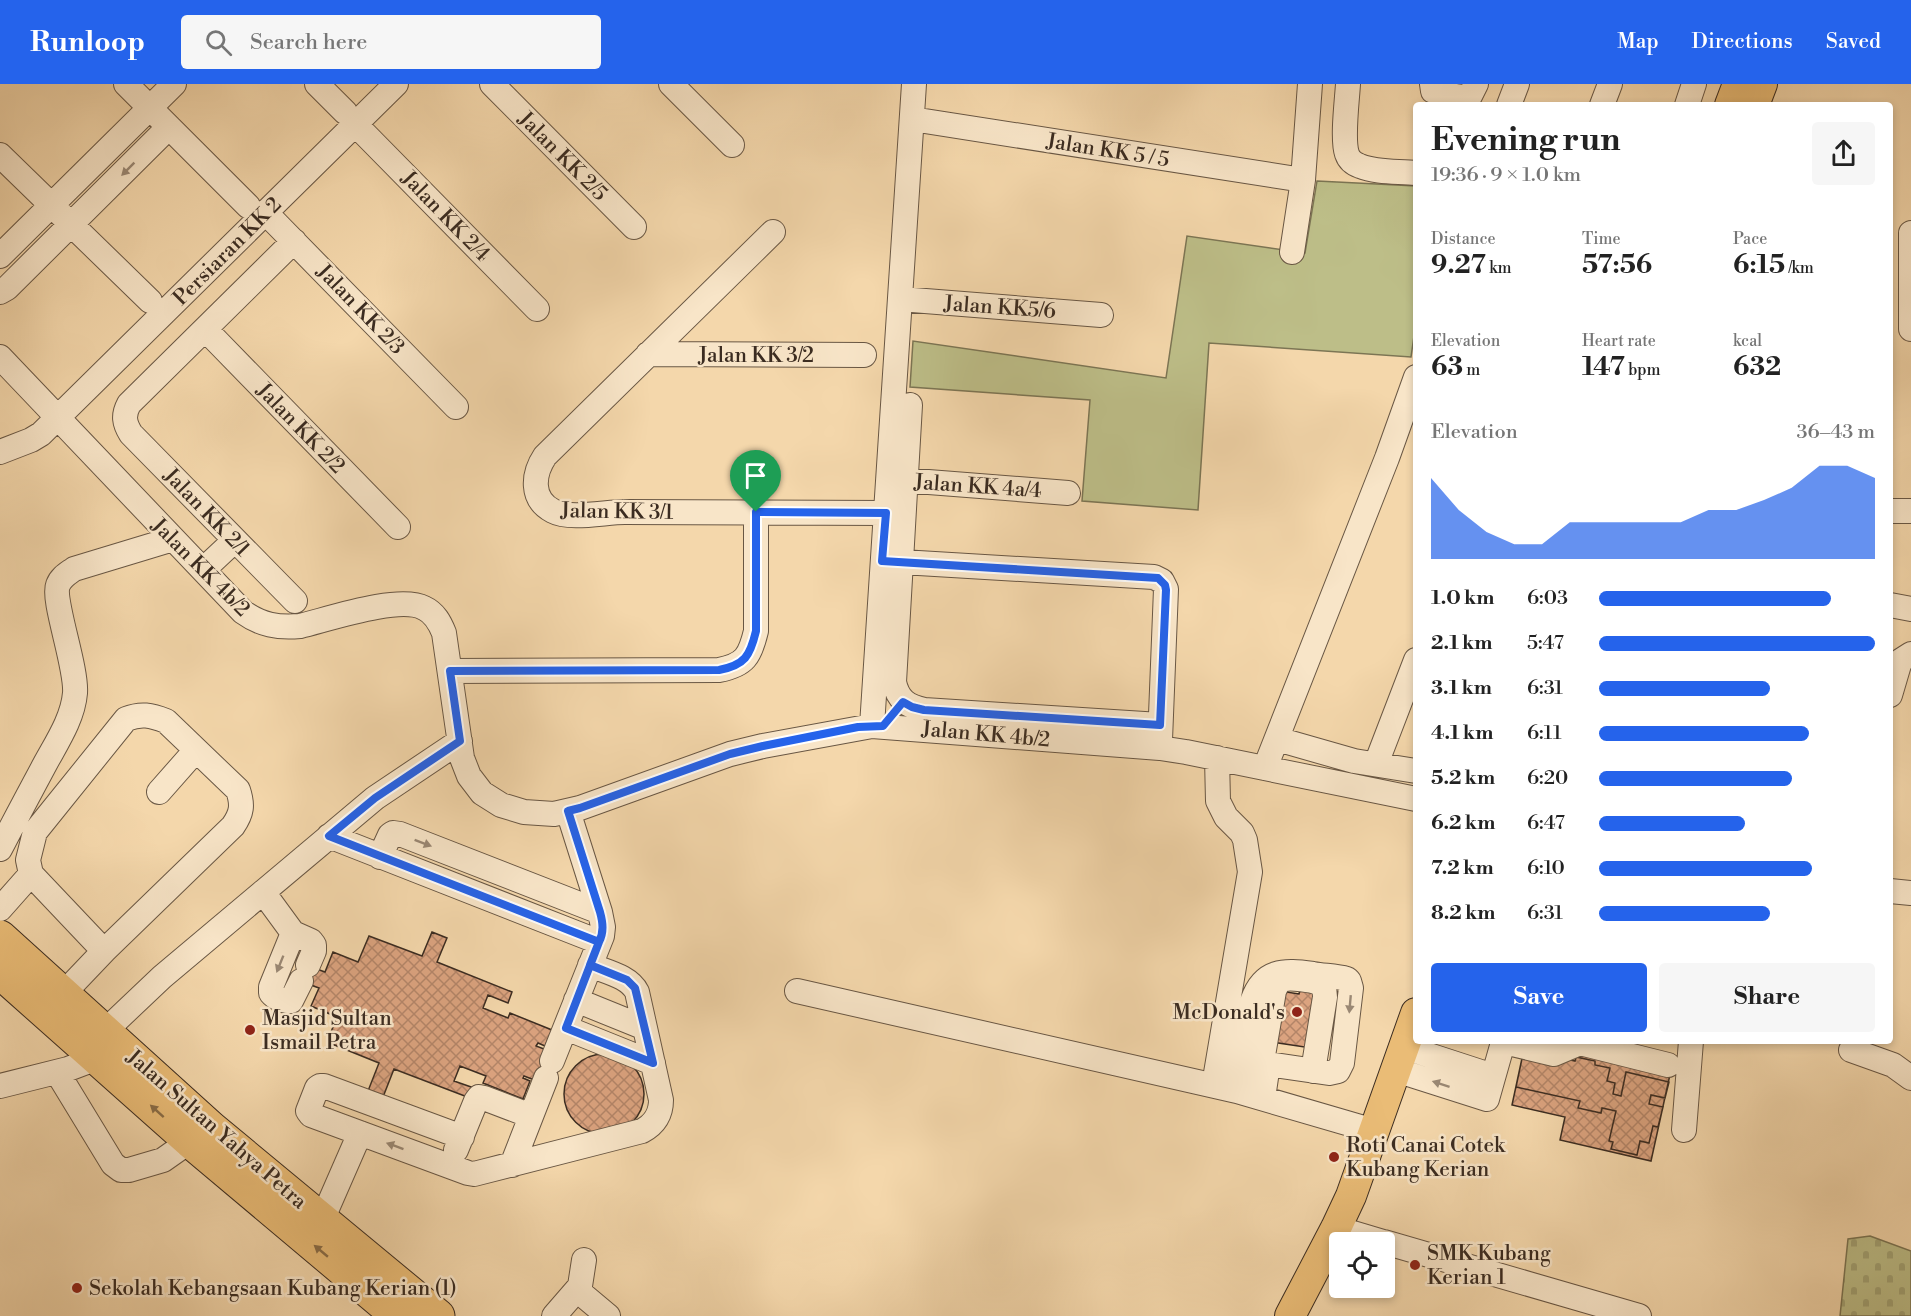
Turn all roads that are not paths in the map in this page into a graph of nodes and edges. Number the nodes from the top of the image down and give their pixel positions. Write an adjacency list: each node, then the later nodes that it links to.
1 (126, 84): 22 (street, Jalan KK 2/3)
2 (174, 84): 22 (street)
3 (316, 84): 23 (street, Jalan KK 2/4)
4 (396, 84): 23 (street, Persiaran KK 2)
5 (492, 84): 33 (street, Jalan KK 2/5)
6 (671, 84): 26 (street)
7 (914, 84): 24 (street)
8 (1310, 84): 29 (street)
9 (1348, 84): 28 (street)
10 (1431, 84): 11 (street)
11 (1476, 84)
12 (1517, 84): 17 (street)
13 (1610, 84): 18 (street)
14 (1694, 84): 19 (street)
15 (1738, 84): 20 (main road)
16 (1762, 84): 21 (main road)
17 (1510, 102)
18 (1603, 102)
19 (1688, 102)
20 (1731, 102)
21 (1755, 102)
22 (150, 108): 25 (street, Jalan KK 2/3); 30 (street)
23 (350, 118): 31 (street, Persiaran KK 2); 42 (street, Jalan KK 2/4)
24 (912, 118): 29 (street, Jalan KK 5 / 5); 40 (street)
25 (169, 127): 31 (street, Jalan KK 2/3); 32 (street, one-way to 32)
26 (732, 145)
27 (0, 155): 30 (street, Jalan KK 2/2)
28 (1413, 172)
29 (1303, 180): 37 (street)
30 (51, 205): 32 (street, Jalan KK 2/2); 38 (street)
31 (257, 209): 36 (street, Jalan KK 2/3); 41 (street, Persiaran KK 2)
32 (71, 224): 39 (street); 41 (street, Jalan KK 2/2)
33 (634, 227)
34 (773, 232): 46 (street, Jalan KK 3/1)
35 (1911, 232): 44 (street)
36 (294, 241): 45 (street); 51 (street, Jalan KK 2/3)
37 (1292, 252)
38 (0, 256)
39 (0, 292)
40 (900, 299): 43 (street, Jalan KK5/6); 54 (street)
41 (158, 305): 45 (street, Jalan KK 2/2); 52 (street, Persiaran KK 2)
42 (537, 309)
43 (1101, 315)
44 (1911, 329)
45 (200, 334): 60 (street, Jalan KK 2/2); 62 (street, Jalan KK 2/1)
46 (648, 354): 47 (street, Jalan KK 3/2); 58 (street, Jalan KK 3/1)
47 (864, 355)
48 (0, 357): 52 (street, Jalan KK 4b/2)
49 (1413, 385): 75 (street)
50 (910, 405): 54 (street)
51 (456, 406)
52 (58, 417): 53 (street, Persiaran KK 2); 61 (street, Jalan KK 4b/2)
53 (0, 452)
54 (897, 480): 55 (street, Jalan KK 4a/4); 59 (street); 63 (street)
55 (1068, 493)
56 (1893, 511): 57 (street)
57 (1911, 511)
58 (756, 512): 59 (street, Jalan KK 3/1); 70 (street)
59 (886, 513): 63 (street)
60 (398, 527)
61 (173, 539): 64 (street, Jalan KK 4b/2); 86 (street)
62 (235, 540): 64 (street); 65 (street, Jalan KK 2/1)
63 (892, 562): 72 (street); 73 (street); 74 (street)
64 (203, 570): 70 (street, Jalan KK 4b/2)
65 (295, 601)
66 (1893, 606): 67 (street)
67 (1911, 609)
68 (1911, 654): 71 (street)
69 (1413, 668): 79 (street)
70 (450, 671): 76 (street, Jalan KK 4b/2)
71 (1893, 684)
72 (903, 702): 73 (street); 74 (street)
73 (878, 726): 74 (street, Jalan KK 4b/2); 84 (street, Jalan KK 4b/2)
74 (1160, 736): 78 (street, Jalan KK 4b/2)
75 (1277, 739): 79 (street); 80 (street)
76 (460, 741): 84 (street, Jalan KK 4b/2); 85 (street)
77 (196, 750): 82 (street); 88 (street); 97 (street)
78 (1217, 758): 80 (street, Jalan KK 4b/2); 121 (street)
79 (1376, 764): 81 (street)
80 (1265, 768): 83 (street, Jalan KK 4b/2)
81 (1413, 770)
82 (159, 792)
83 (1413, 798)
84 (568, 811): 93 (street)
85 (335, 831): 87 (street); 90 (street)
86 (0, 849)
87 (383, 850): 93 (street, one-way to 93); 96 (street)
88 (31, 874): 92 (street); 97 (street)
89 (1893, 891): 91 (street)
90 (263, 892): 94 (street); 111 (street)
91 (1911, 893)
92 (0, 909)
93 (600, 912): 96 (street)
94 (292, 933): 94 (street, one-way to 94)
95 (0, 937): 101 (highway, Jalan Sultan Yahya Petra)
96 (599, 942): 98 (street)
97 (104, 951): 101 (street)
98 (590, 965): 102 (street); 105 (street)
99 (0, 972): 111 (highway, Jalan Sultan Yahya Petra)
100 (797, 991): 121 (street)
101 (63, 994): 111 (highway, Jalan Sultan Yahya Petra)
102 (576, 1000): 104 (street); 105 (street)
103 (1413, 1021): 113 (main road)
104 (566, 1028): 115 (street); 122 (street)
105 (645, 1028): 115 (street)
106 (1503, 1044): 113 (street)
107 (1513, 1044): 108 (street)
108 (1573, 1044)
109 (1584, 1044): 116 (street)
110 (1691, 1044): 123 (street)
111 (101, 1045): 118 (street); 127 (highway, Jalan Sultan Yahya Petra, one-way to 111); 130 (highway, Jalan Sultan Yahya Petra)
112 (1851, 1050): 119 (street)
113 (1400, 1058): 124 (main road)
114 (1256, 1062): 117 (street); 117 (street); 117 (street, one-way to 117); 121 (street)
115 (653, 1063): 128 (street)
116 (1668, 1065)
117 (1313, 1071)
118 (57, 1072): 120 (street); 127 (street)
119 (1911, 1078)
120 (0, 1086)
121 (1243, 1093): 124 (street)
122 (531, 1116): 126 (street); 128 (street)
123 (1684, 1130)
124 (1374, 1131): 131 (main road)
125 (360, 1133): 126 (street); 129 (street, one-way to 125); 130 (street)
126 (462, 1137): 129 (street)
127 (190, 1141): 136 (highway, Jalan Sultan Yahya Petra, one-way to 127)
128 (512, 1165): 129 (street)
129 (450, 1166)
130 (322, 1220): 137 (highway, Jalan Sultan Yahya Petra)
131 (1336, 1228): 132 (street); 140 (main road)
132 (1350, 1232)
133 (1395, 1245): 141 (street)
134 (585, 1260): 135 (street)
135 (577, 1290): 138 (street); 139 (street)
136 (398, 1316)
137 (438, 1316)
138 (554, 1316)
139 (608, 1316)
140 (1290, 1316)
141 (1640, 1316)

